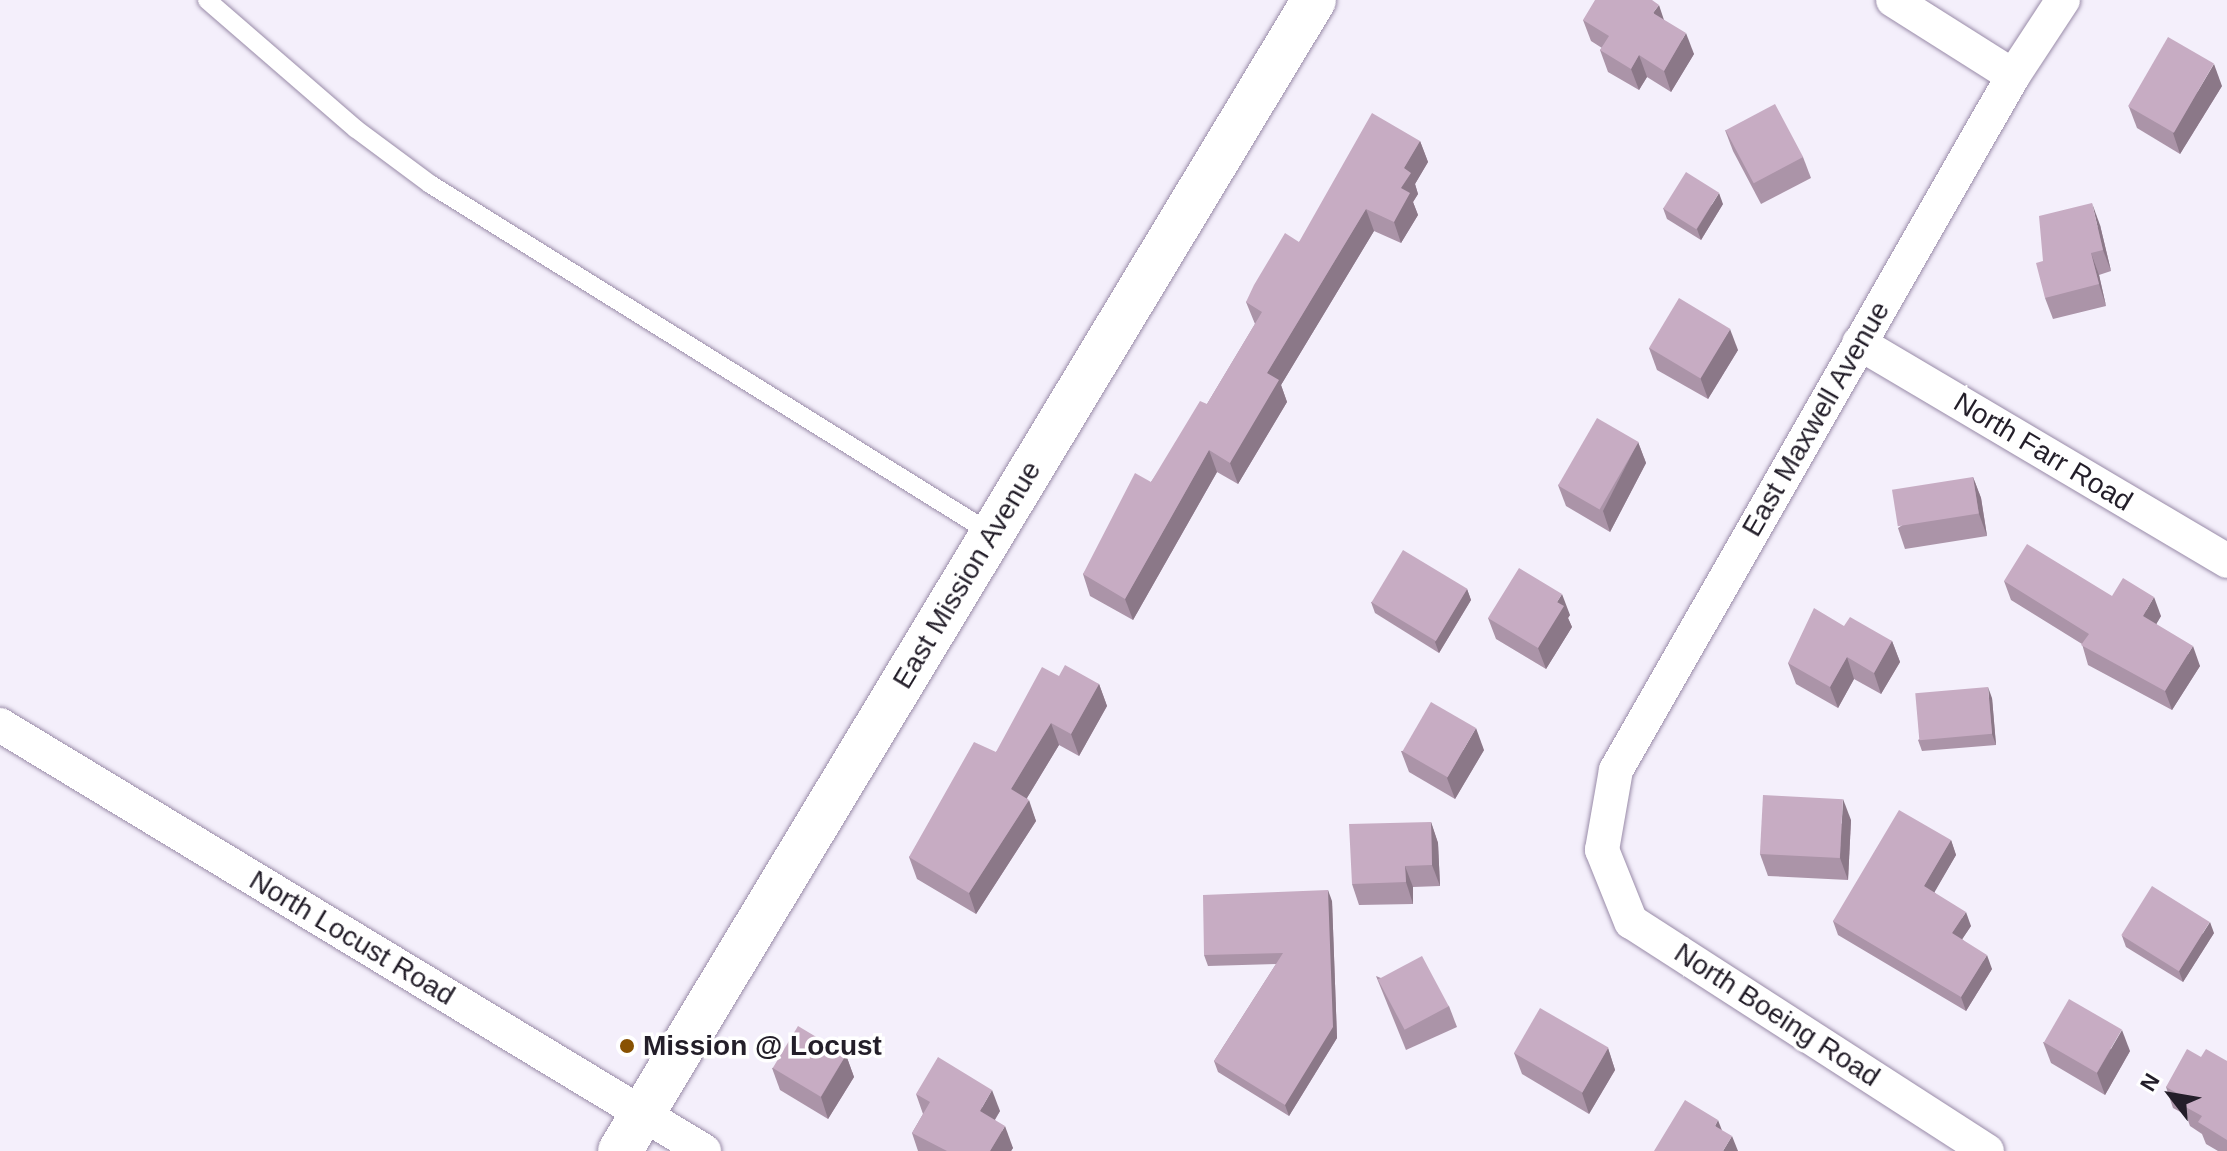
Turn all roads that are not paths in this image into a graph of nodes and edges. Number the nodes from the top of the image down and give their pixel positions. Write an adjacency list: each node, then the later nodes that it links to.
1 (207, 0): 7 (lane)
2 (1314, 0): 7 (street, East Mission Avenue)
3 (1893, 0): 5 (street)
4 (2063, 0): 5 (street, East Maxwell Avenue)
5 (2013, 76): 6 (street, East Maxwell Avenue)
6 (1859, 343): 8 (street, North Farr Road); 10 (street, East Maxwell Avenue)
7 (992, 534): 11 (street, East Mission Avenue)
8 (2227, 561)
9 (0, 725): 11 (street, North Locust Road)
10 (1602, 850): 14 (street, North Boeing Road)
11 (643, 1114): 12 (street, East Mission Avenue); 13 (street, North Locust Road)
12 (620, 1151)
13 (704, 1151)
14 (1987, 1151)

